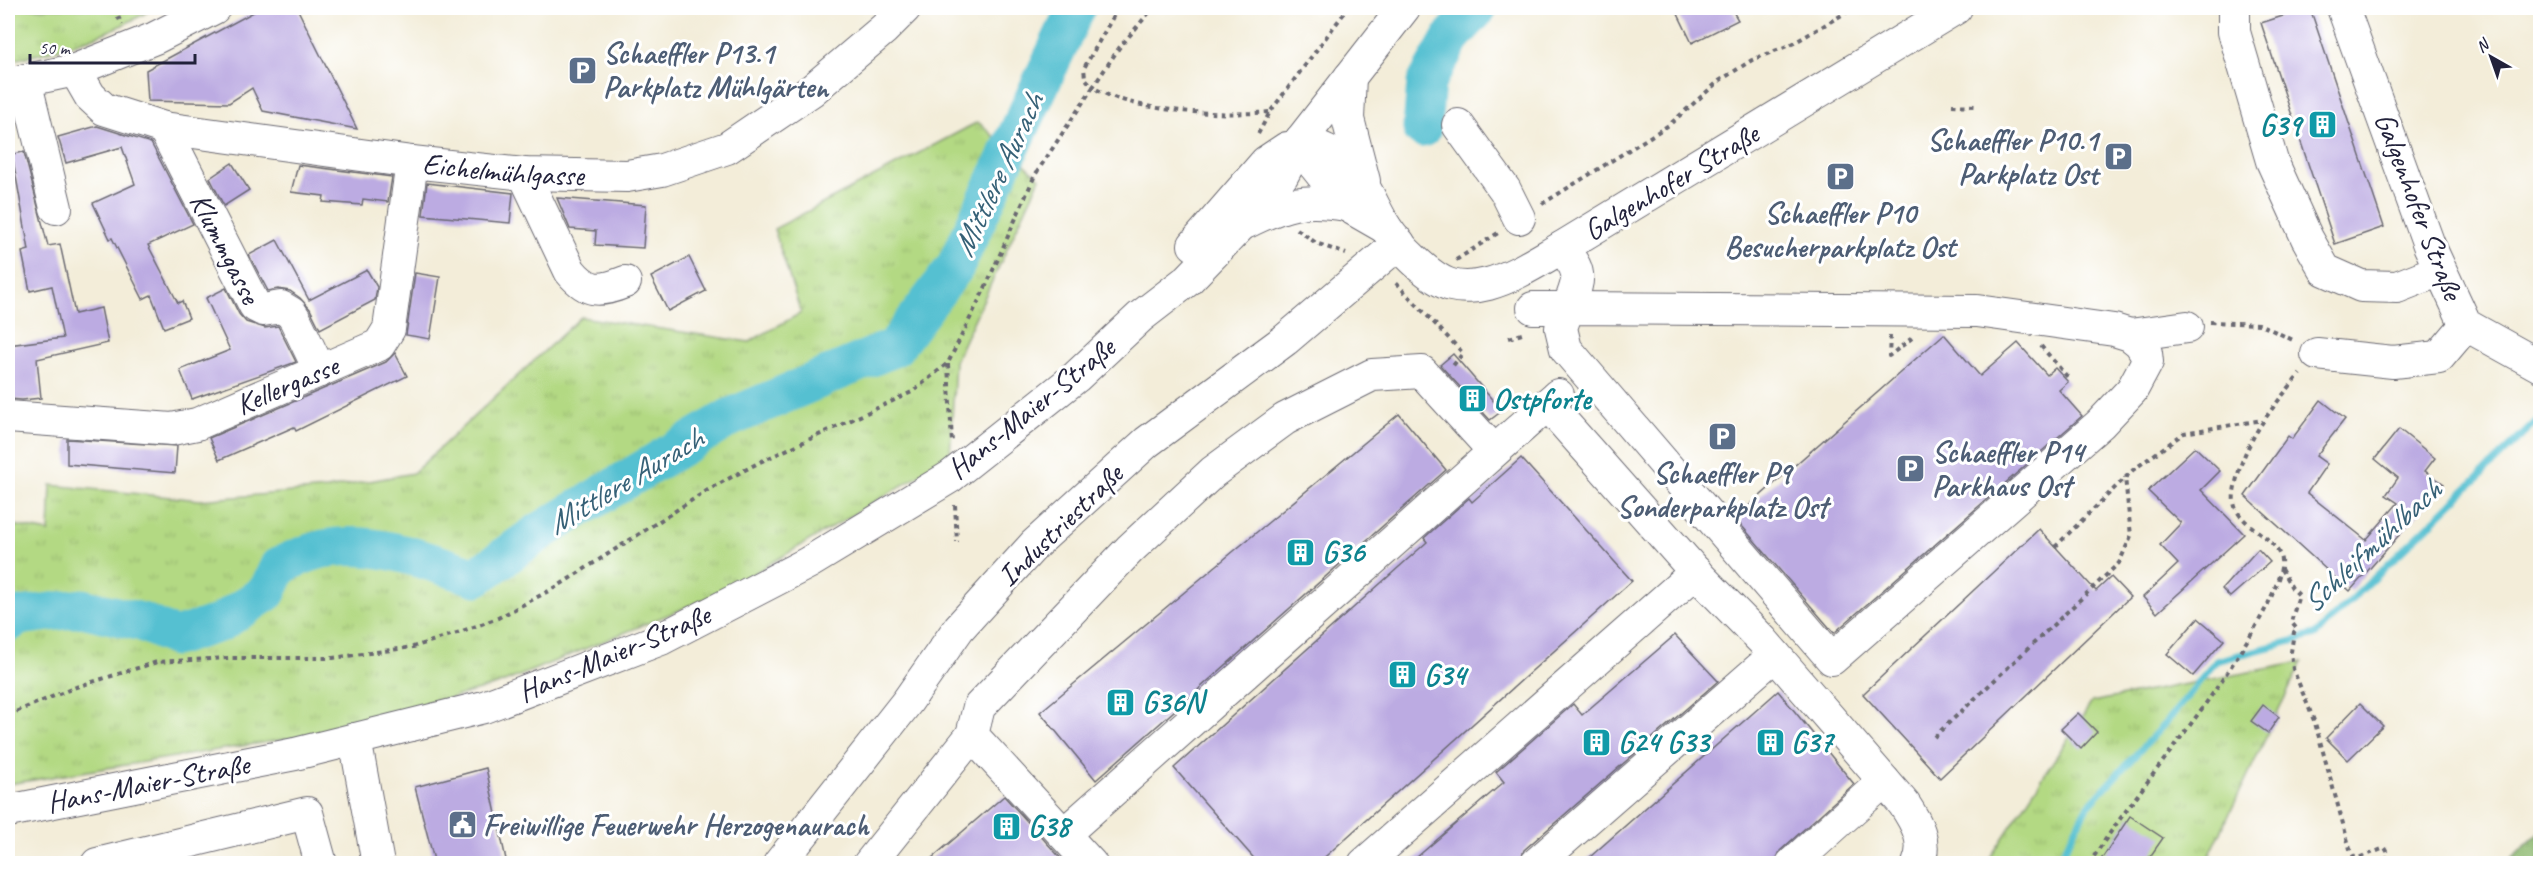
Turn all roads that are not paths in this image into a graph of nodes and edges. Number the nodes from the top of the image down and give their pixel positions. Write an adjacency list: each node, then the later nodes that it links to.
1 (214, 8): 7 (street)
2 (905, 8): 14 (street, Eichelmühlgasse)
3 (1404, 8): 8 (street, Hans-Maier-Straße)
4 (1956, 8): 20 (street, Galgenhofer Straße)
5 (2234, 8): 21 (street)
6 (2343, 8): 21 (street, Galgenhofer Straße)
7 (75, 70): 9 (street); 11 (street, Eichelmühlgasse)
8 (1350, 77): 12 (street, Hans-Maier-Straße); 15 (street, Galgenhofer Straße)
9 (16, 82): 16 (street)
10 (1458, 125): 17 (street)
11 (165, 128): 13 (street, Eichelmühlgasse); 31 (street, Klummgasse)
12 (1301, 140): 15 (street, Galgenhofer Straße); 18 (street, Hans-Maier-Straße); 25 (street, Hans-Maier-Straße)
13 (412, 162): 14 (street, Eichelmühlgasse); 31 (street, Kellergasse)
14 (524, 174): 22 (street)
15 (1357, 199): 18 (street); 19 (street, Galgenhofer Straße)
16 (56, 208)
17 (1519, 218)
18 (1241, 225): 25 (street, Hans-Maier-Straße)
19 (1393, 235): 20 (street, Galgenhofer Straße); 44 (street, Industriestraße)
20 (1561, 248): 24 (street)
21 (2440, 270): 26 (street, Galgenhofer Straße)
22 (624, 282)
23 (1533, 308): 24 (street)
24 (1568, 308): 28 (street); 28 (street)
25 (1140, 317): 37 (street, Hans-Maier-Straße)
26 (2466, 325): 29 (street); 30 (street, Galgenhofer Straße)
27 (2187, 327): 28 (street)
28 (2130, 335)
29 (2317, 354)
30 (2541, 366)
31 (320, 371): 32 (street, Kellergasse)
32 (8, 417)
33 (1494, 451): 34 (street); 36 (street); 40 (street)
34 (1696, 572): 35 (street); 47 (street)
35 (1775, 655): 38 (street); 48 (street)
36 (972, 735): 40 (street); 45 (street)
37 (355, 739): 39 (street, Hans-Maier-Straße); 43 (street)
38 (1884, 781): 49 (street); 50 (street)
39 (8, 811)
40 (1064, 834): 46 (street)
41 (97, 864): 42 (street)
42 (321, 864)
43 (378, 864)
44 (779, 864)
45 (869, 864)
46 (1091, 864)
47 (1364, 864)
48 (1536, 864)
49 (1792, 864)
50 (1918, 864)

